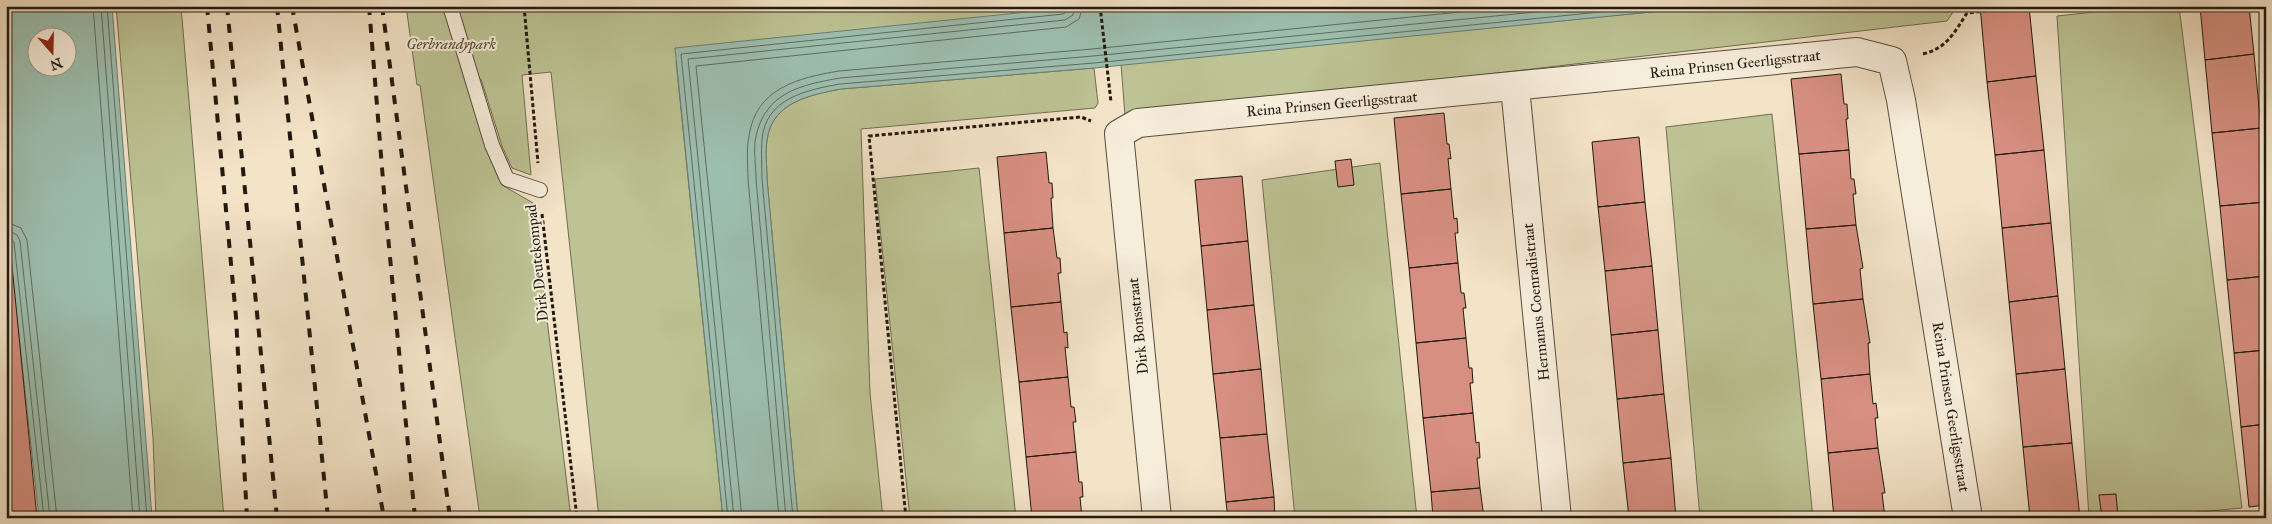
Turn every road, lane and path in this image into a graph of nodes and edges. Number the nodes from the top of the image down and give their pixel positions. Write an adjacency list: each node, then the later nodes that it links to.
1 (450, 6): 10 (lane)
2 (534, 6): 5 (path)
3 (1100, 6): 8 (path)
4 (2028, 6): 6 (path)
5 (524, 7): 10 (path, Dirk Deutekompad)
6 (1952, 35)
7 (1515, 87): 9 (street, Reina Prinsen Geerligsstraat); 14 (street, Hermanus Coenradistraat); 15 (street, Reina Prinsen Geerligsstraat)
8 (1109, 96)
9 (1120, 134): 12 (path); 13 (street, Dirk Bonsstraat)
10 (540, 190): 11 (path, Dirk Deutekompad)
11 (577, 518)
12 (906, 518)
13 (1157, 518)
14 (1557, 518)
15 (1968, 518)

